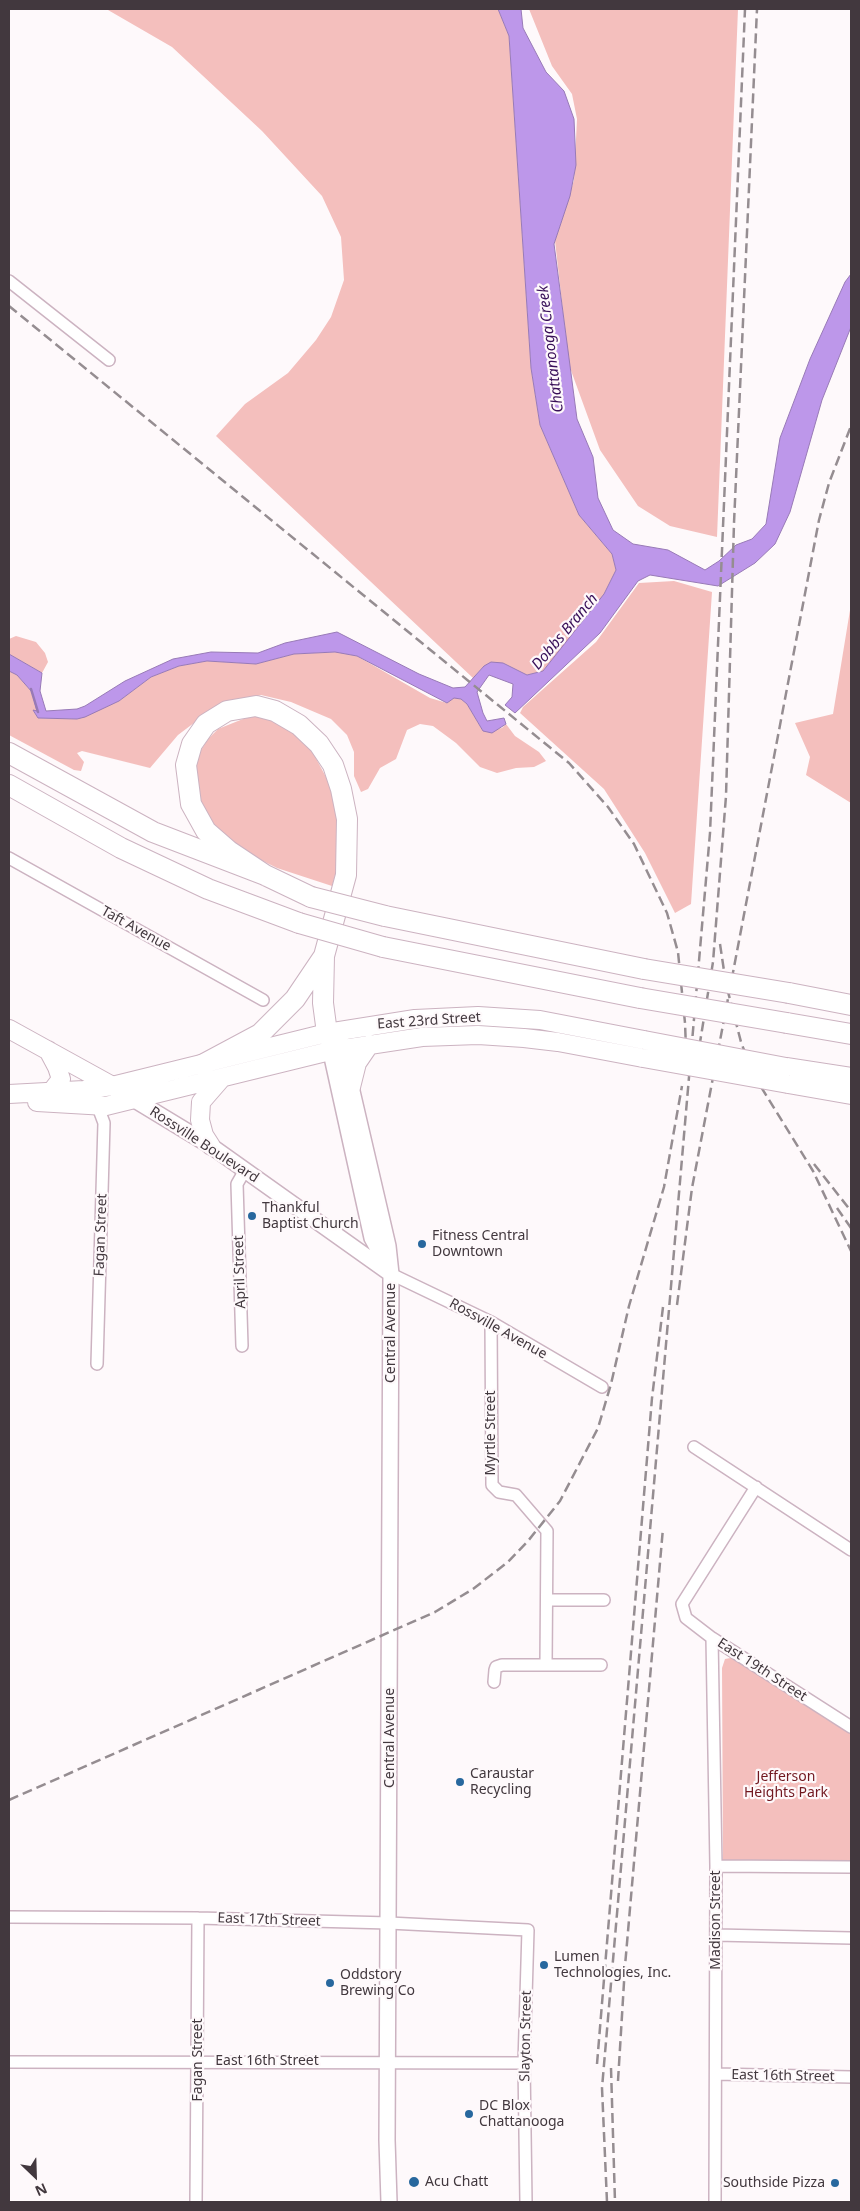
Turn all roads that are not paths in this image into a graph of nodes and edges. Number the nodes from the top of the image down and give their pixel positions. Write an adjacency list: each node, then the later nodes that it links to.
1 (9, 281): 2 (street)
2 (109, 360)
3 (9, 753): 6 (highway)
4 (9, 785): 11 (highway, bridge)
5 (9, 858): 8 (street, Taft Avenue)
6 (265, 875): 7 (highway); 9 (highway, bridge)
7 (324, 956): 12 (highway); 15 (highway)
8 (263, 1000)
9 (851, 1004)
10 (9, 1029): 14 (main road, Rossville Boulevard)
11 (851, 1034)
12 (334, 1041): 13 (main road, East 23rd Street); 15 (main road, East 23rd Street); 16 (main road, East 23rd Street, bridge); 18 (main road, East 23rd Street); 20 (main road, Central Avenue); 29 (main road, Central Avenue)
13 (370, 1044): 16 (main road, East 23rd Street, bridge); 20 (main road)
14 (48, 1050): 19 (main road, Rossville Boulevard); 21 (main road)
15 (202, 1065): 19 (main road, East 23rd Street)
16 (787, 1075): 17 (main road, East 23rd Street); 23 (main road, East 23rd Street)
17 (851, 1076)
18 (221, 1079): 25 (main road, East 23rd Street); 27 (main road)
19 (112, 1086): 21 (main road, East 23rd Street); 25 (main road, Rossville Boulevard)
20 (351, 1087): 29 (main road, Central Avenue)
21 (52, 1092): 22 (main road, East 23rd Street)
22 (9, 1094)
23 (851, 1095)
24 (9, 1100): 26 (main road, East 23rd Street)
25 (135, 1100): 26 (main road, East 23rd Street); 27 (main road, Rossville Boulevard)
26 (98, 1107): 32 (street, Fagan Street)
27 (211, 1146): 28 (main road, Rossville Boulevard)
28 (244, 1170): 29 (main road, Rossville Boulevard); 31 (street, April Street)
29 (391, 1274): 30 (street, Rossville Avenue); 48 (main road, Central Avenue)
30 (491, 1322): 33 (street, Rossville Avenue); 37 (street, Myrtle Street)
31 (242, 1346)
32 (97, 1364)
33 (602, 1387)
34 (694, 1447): 35 (street)
35 (756, 1486): 36 (street); 39 (street, East 19th Street)
36 (851, 1550)
37 (547, 1600): 38 (street); 40 (street, Myrtle Street)
38 (604, 1600)
39 (712, 1638): 43 (street, East 19th Street); 44 (street, Madison Street)
40 (546, 1665): 41 (street); 42 (street)
41 (601, 1666)
42 (494, 1682)
43 (851, 1727)
44 (716, 1866): 45 (street); 50 (street, Madison Street)
45 (851, 1867)
46 (9, 1917): 47 (street, East 17th Street)
47 (198, 1918): 48 (street, East 17th Street); 52 (street, Fagan Street)
48 (389, 1923): 49 (street, East 17th Street); 54 (main road, Central Avenue)
49 (528, 1930): 55 (street, Slayton Street)
50 (716, 1935): 51 (street); 56 (street, Madison Street)
51 (851, 1938)
52 (198, 2061): 53 (street, East 16th Street); 54 (street, East 16th Street); 58 (street, Fagan Street)
53 (9, 2062)
54 (388, 2062): 55 (street, East 16th Street); 59 (main road, Central Avenue)
55 (524, 2063): 60 (street, Slayton Street)
56 (716, 2074): 57 (street, East 16th Street); 61 (street, Madison Street)
57 (851, 2078)
58 (196, 2202)
59 (389, 2202)
60 (526, 2202)
61 (715, 2202)

